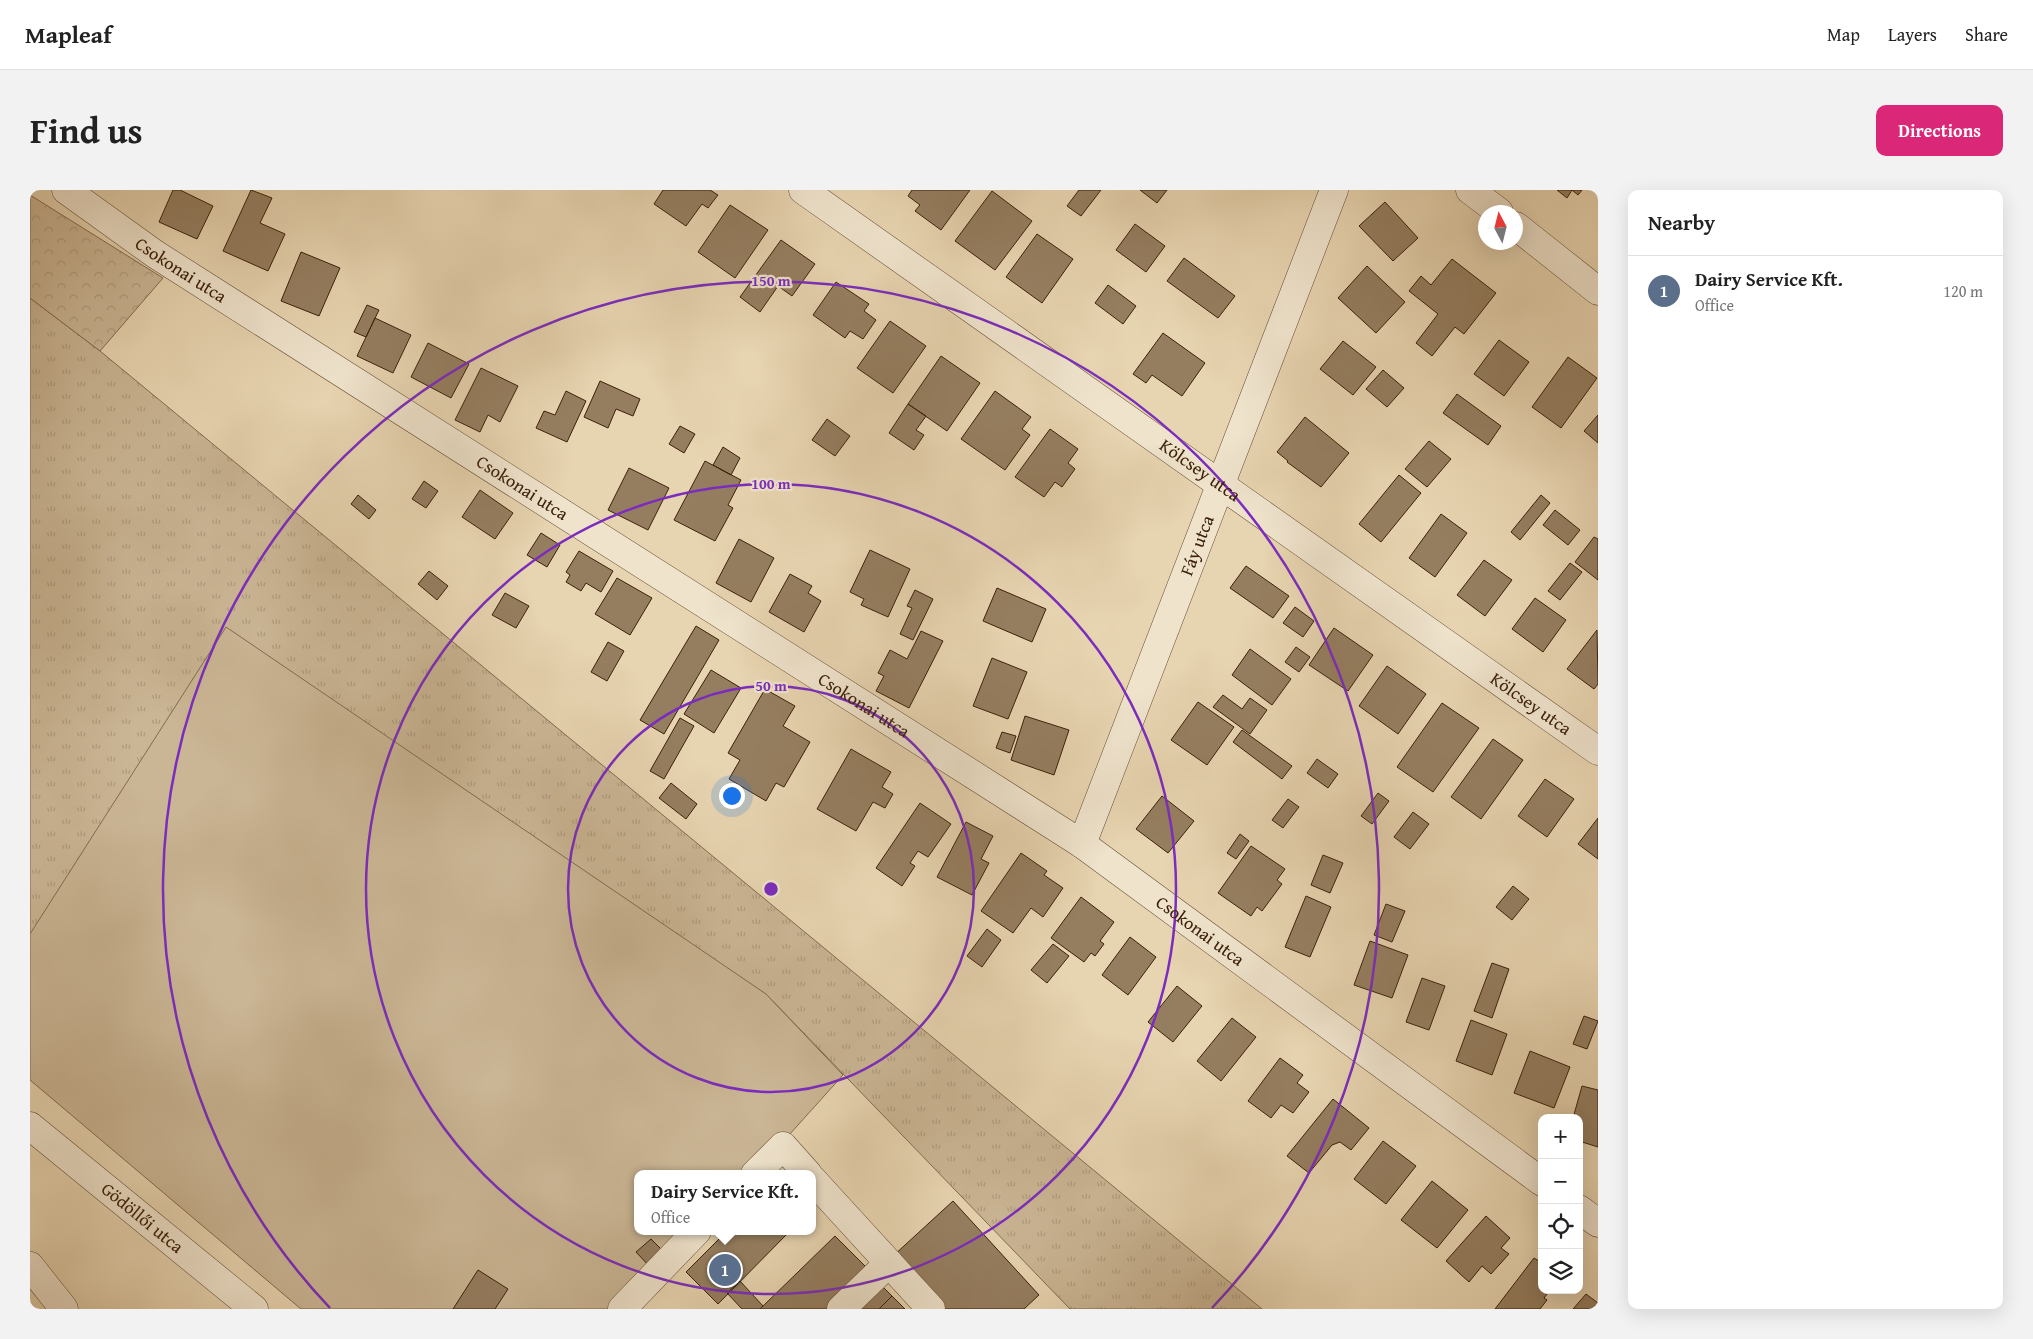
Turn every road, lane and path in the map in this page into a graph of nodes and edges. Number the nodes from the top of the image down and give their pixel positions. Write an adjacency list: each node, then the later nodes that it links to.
1 (66, 190): 10 (street, Csokonai utca)
2 (803, 190): 8 (street, Kölcsey utca)
3 (1334, 190): 8 (street, Fáy utca)
4 (1470, 190): 5 (street)
5 (1490, 205)
6 (1523, 232): 7 (street)
7 (1598, 291)
8 (1221, 484): 9 (street, Kölcsey utca); 10 (street, Fáy utca)
9 (1598, 751)
10 (1082, 844): 14 (street, Csokonai utca)
11 (30, 1126): 23 (street, Gödöllői utca)
12 (759, 1170): 13 (street)
13 (804, 1170)
14 (1538, 1179)
15 (816, 1183): 19 (street)
16 (1583, 1212): 17 (street)
17 (1598, 1223)
18 (694, 1235): 21 (street)
19 (889, 1263): 24 (street); 25 (street)
20 (30, 1266): 22 (street)
21 (631, 1307)
22 (64, 1309)
23 (254, 1309)
24 (841, 1309)
25 (931, 1309)

